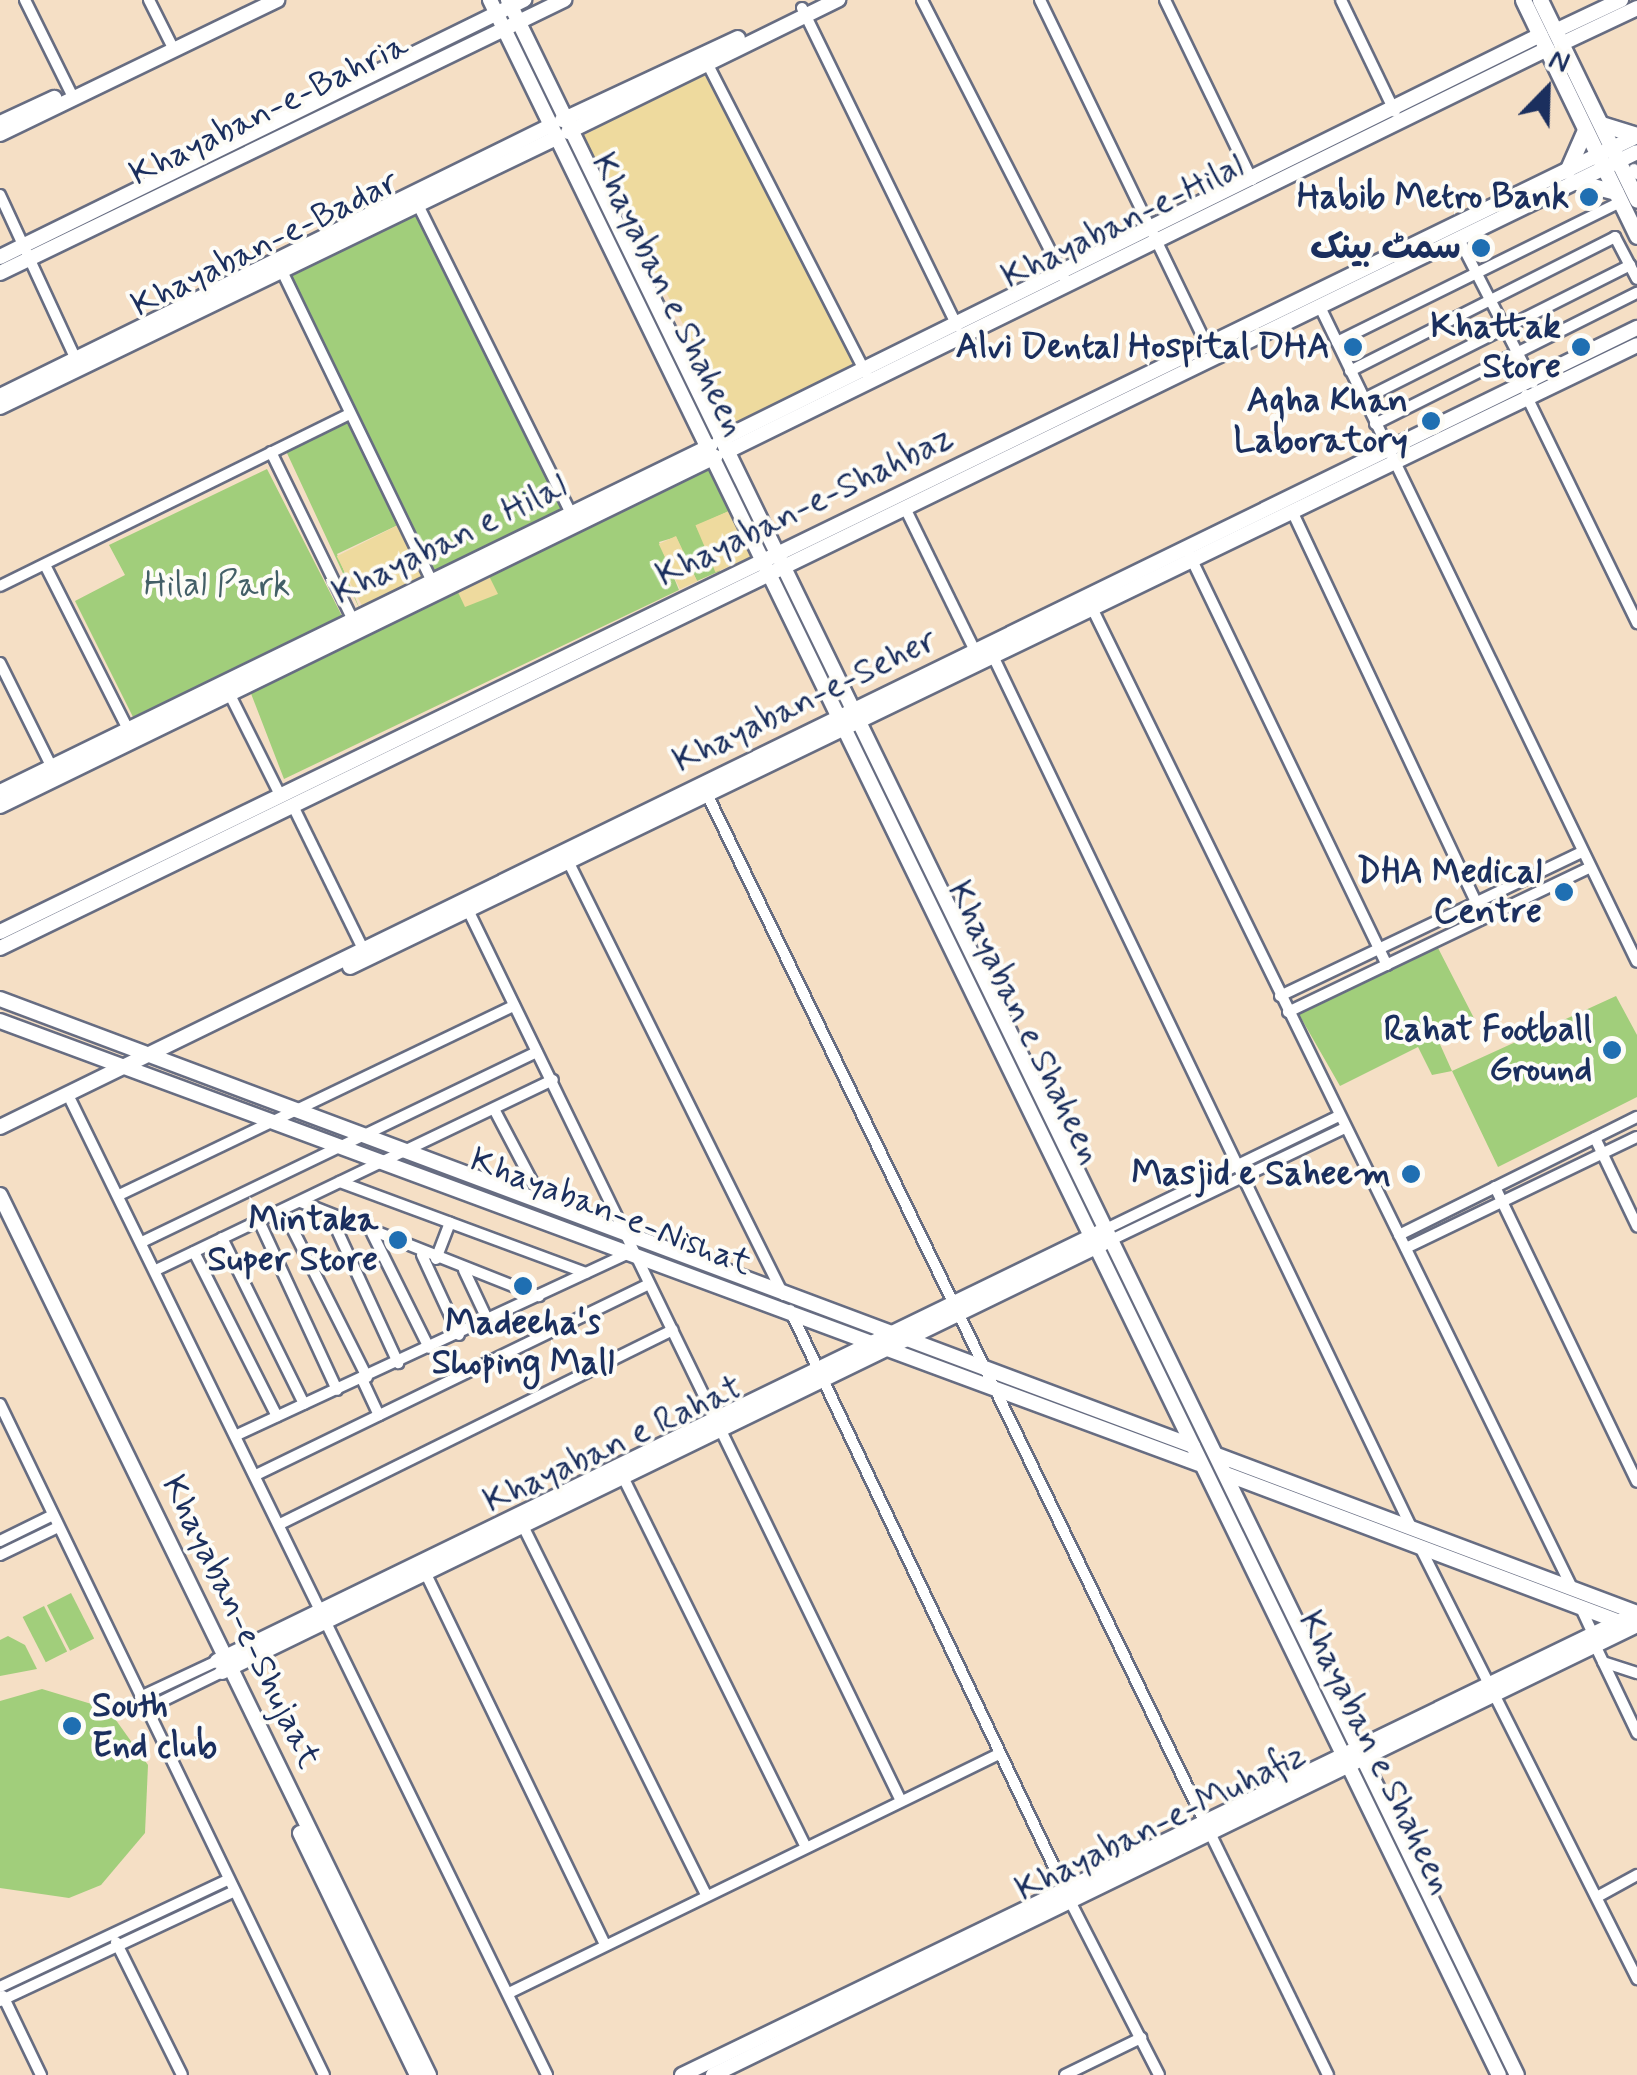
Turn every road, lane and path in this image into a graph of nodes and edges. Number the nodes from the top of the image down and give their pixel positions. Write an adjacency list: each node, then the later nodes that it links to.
1 (25, 0): 22 (street)
2 (149, 0): 20 (street)
3 (255, 0): 20 (street)
4 (277, 0): 20 (street)
5 (564, 0): 18 (street, Khayaban-e-Bahria)
6 (819, 0): 17 (street, Khayaban-e-Badar)
7 (838, 0): 17 (street, Khayaban-e-Badar)
8 (922, 0): 45 (street)
9 (1040, 0): 36 (street)
10 (1165, 0): 32 (street)
11 (1341, 0): 23 (street)
12 (1523, 0): 19 (main road)
13 (1540, 0): 19 (main road)
14 (1621, 0): 19 (street, Khayaban-e-Hilal)
15 (506, 4): 18 (street, Khayaban e Shaheen); 39 (street, Khayaban-e-Bahria)
16 (1637, 8): 19 (street)
17 (804, 11): 21 (street, Khayaban-e-Badar); 51 (street)
18 (511, 26): 26 (street, Khayaban e Shaheen); 39 (street, Khayaban-e-Bahria)
19 (1551, 40): 23 (street, Khayaban-e-Hilal); 25 (main road)
20 (172, 46): 22 (street)
21 (705, 59): 26 (street, Khayaban-e-Badar); 59 (street)
22 (72, 95): 24 (street); 28 (street)
23 (1396, 114): 32 (street, Khayaban-e-Hilal)
24 (0, 123)
25 (1593, 127): 27 (main road); 30 (main road); 31 (main road)
26 (559, 129): 34 (street, Khayaban-e-Badar); 66 (street, Khayaban e Shaheen)
27 (1635, 133): 30 (street, Khayaban-e-Shahbaz)
28 (0, 134)
29 (1637, 152): 30 (street, Khayaban-e-Shahbaz)
30 (1621, 165): 31 (street, Khayaban-e-Shahbaz); 35 (main road); 35 (main road)
31 (1572, 177): 35 (main road); 38 (street, Khayaban-e-Shahbaz); 55 (street, Khayaban-e-Shahbaz)
32 (1254, 184): 36 (street, Khayaban-e-Hilal)
33 (0, 195): 39 (street)
34 (414, 198): 41 (street, Khayaban-e-Badar); 71 (street)
35 (1624, 198): 37 (main road); 44 (street)
36 (1153, 233): 45 (street, Khayaban-e-Hilal); 55 (street)
37 (1637, 236)
38 (1461, 242): 44 (street); 49 (street, Khayaban-e-Shahbaz)
39 (27, 252): 40 (street, Khayaban-e-Bahria); 43 (street, Khayaban-e-Bahria); 57 (street)
40 (0, 257)
41 (279, 265): 57 (street, Khayaban-e-Badar); 64 (street)
42 (1630, 265): 46 (street); 48 (street); 50 (street)
43 (0, 273)
44 (1478, 276): 48 (street); 53 (street)
45 (1064, 277): 51 (street, Khayaban-e-Hilal)
46 (1637, 278)
47 (1637, 293): 56 (street)
48 (1491, 300): 50 (street); 58 (street)
49 (1321, 309): 53 (street); 69 (street, Khayaban-e-Shahbaz)
50 (1504, 326): 56 (street); 62 (street)
51 (958, 328): 59 (street, Khayaban-e-Hilal)
52 (1637, 328): 60 (street, Khayaban-e-Seher)
53 (1336, 342): 58 (street)
54 (1637, 344): 60 (street, Khayaban-e-Seher)
55 (1208, 347): 73 (street, Khayaban-e-Shahbaz)
56 (1517, 352): 60 (street); 65 (street)
57 (78, 363): 61 (street, Khayaban-e-Badar); 63 (street, Khayaban-e-Badar)
58 (1350, 371): 62 (street)
59 (866, 373): 66 (street, Khayaban-e-Hilal)
60 (1530, 389): 68 (street, Khayaban-e-Seher); 79 (street)
61 (0, 396)
62 (1364, 399): 65 (street)
63 (0, 407)
64 (349, 414): 67 (street); 77 (street)
65 (1375, 424): 68 (street)
66 (718, 449): 71 (street); 73 (street, Khayaban e Shaheen)
67 (272, 452): 74 (street); 80 (street)
68 (1390, 456): 70 (street, Khayaban-e-Seher); 72 (street, Khayaban-e-Seher); 92 (street)
69 (906, 510): 75 (street, Khayaban-e-Shahbaz); 81 (street)
70 (1292, 511): 72 (street, Khayaban-e-Seher); 95 (street)
71 (574, 519): 77 (street, Khayaban e Hilal)
72 (1189, 554): 78 (street, Khayaban-e-Seher); 81 (street, Khayaban-e-Seher); 100 (street)
73 (770, 556): 75 (street, Khayaban e Shaheen); 89 (street, Khayaban-e-Shahbaz)
74 (44, 564): 76 (street); 85 (street)
75 (778, 572): 84 (street, Khayaban e Shaheen); 91 (street, Khayaban-e-Shahbaz)
76 (0, 586)
77 (435, 587): 80 (street, Khayaban e Hilal)
78 (1092, 608): 81 (street, Khayaban-e-Seher); 104 (street)
79 (1637, 623)
80 (356, 626): 83 (street, Khayaban e Hilal)
81 (983, 656): 84 (street, Khayaban-e-Seher); 129 (street)
82 (0, 663): 86 (street)
83 (228, 690): 85 (street, Khayaban e Hilal); 89 (street)
84 (849, 719): 87 (street, Khayaban-e-Seher); 148 (street, Khayaban e Shaheen)
85 (132, 736): 86 (street)
86 (54, 772): 88 (street); 90 (street)
87 (705, 789): 93 (street, Khayaban-e-Seher); 161 (street)
88 (0, 792)
89 (280, 795): 98 (street, Khayaban-e-Shahbaz)
90 (0, 806)
91 (293, 806): 99 (street, Khayaban-e-Shahbaz); 101 (street)
92 (1582, 852): 94 (street); 95 (street)
93 (566, 857): 96 (street, Khayaban-e-Seher); 101 (street, Khayaban-e-Seher); 159 (street)
94 (1590, 868): 97 (street); 102 (street)
95 (1476, 902): 97 (street); 100 (street)
96 (468, 910): 101 (street, Khayaban-e-Seher); 106 (street)
97 (1483, 917): 103 (street)
98 (0, 932)
99 (0, 948)
100 (1379, 948): 103 (street); 104 (street)
101 (365, 954): 110 (street, Khayaban-e-Seher)
102 (1637, 962)
103 (1387, 965): 107 (street)
104 (1280, 996): 107 (street)
105 (0, 998): 110 (street, Khayaban-e-Nishat)
106 (514, 1006): 109 (street); 115 (street)
107 (1288, 1012): 116 (street)
108 (0, 1021): 111 (street, Khayaban-e-Nishat)
109 (537, 1052): 112 (street); 122 (street)
110 (152, 1057): 111 (street, Khayaban-e-Seher); 115 (street, Khayaban-e-Nishat)
111 (130, 1068): 113 (street, Khayaban-e-Seher); 118 (street, Khayaban-e-Nishat); 119 (street, Khayaban-e-Seher)
112 (553, 1080): 114 (street); 145 (street)
113 (71, 1102): 121 (street, Khayaban-e-Seher); 134 (street)
114 (494, 1109): 126 (street); 137 (street)
115 (298, 1110): 118 (street); 122 (street, Khayaban-e-Nishat)
116 (1339, 1116): 120 (street); 129 (street)
117 (1637, 1117): 124 (street)
118 (277, 1119): 125 (street, Khayaban-e-Nishat); 134 (street)
119 (0, 1127)
120 (1344, 1128): 130 (street); 146 (street)
121 (0, 1136)
122 (364, 1136): 125 (street); 126 (street, Khayaban-e-Nishat)
123 (1637, 1136): 127 (street)
124 (1595, 1138): 127 (street); 132 (street)
125 (343, 1144): 128 (street, Khayaban-e-Nishat); 149 (street)
126 (406, 1151): 128 (street); 137 (street, Khayaban-e-Nishat)
127 (1602, 1153): 135 (street); 143 (street)
128 (386, 1160): 131 (street); 152 (street, Khayaban-e-Nishat)
129 (1240, 1162): 130 (street); 148 (street)
130 (1247, 1176): 148 (street); 191 (street)
131 (340, 1182): 136 (street); 142 (street)
132 (1495, 1188): 135 (street); 146 (street)
133 (0, 1195): 202 (street, Khayaban-e-Shujaat)
134 (119, 1195): 149 (street)
135 (1503, 1201): 150 (street); 186 (street)
136 (301, 1202): 138 (street); 139 (street)
137 (543, 1202): 145 (street, Khayaban-e-Nishat)
138 (283, 1210): 141 (street); 171 (street)
139 (330, 1216): 144 (street); 168 (street)
140 (0, 1217): 202 (street, Khayaban-e-Shujaat)
141 (259, 1221): 147 (street); 172 (street)
142 (450, 1223): 154 (street); 157 (street)
143 (1637, 1226)
144 (372, 1232): 153 (street); 167 (street)
145 (630, 1233): 152 (street); 159 (street, Khayaban-e-Nishat)
146 (1399, 1235): 150 (street)
147 (222, 1238): 151 (street); 175 (street)
148 (1102, 1238): 161 (street, Khayaban e Rahat); 180 (street, Khayaban e Shaheen); 181 (street, Khayaban e Shaheen)
149 (142, 1242): 155 (street)
150 (1406, 1248): 196 (street)
151 (194, 1252): 155 (street); 176 (street)
152 (632, 1252): 157 (street); 158 (street); 162 (street, Khayaban-e-Nishat)
153 (421, 1254): 154 (street); 165 (street)
154 (436, 1259): 156 (street)
155 (156, 1270): 179 (street)
156 (464, 1270): 160 (street); 163 (street)
157 (586, 1274): 160 (street)
158 (649, 1284): 164 (street); 177 (street)
159 (782, 1292): 162 (street); 166 (street, Khayaban-e-Nishat)
160 (539, 1296): 163 (street)
161 (959, 1308): 166 (street, Khayaban e Rahat); 169 (street)
162 (790, 1312): 166 (street, Khayaban-e-Nishat); 170 (street)
163 (488, 1321): 165 (street)
164 (673, 1330): 178 (street); 189 (street)
165 (460, 1334): 167 (street)
166 (891, 1342): 169 (street, Khayaban-e-Nishat); 170 (street, Khayaban e Rahat); 173 (street, Khayaban-e-Nishat)
167 (429, 1348): 168 (street)
168 (398, 1363): 171 (street)
169 (992, 1371): 173 (street); 180 (street, Khayaban-e-Nishat)
170 (818, 1374): 178 (street, Khayaban e Rahat); 209 (street)
171 (365, 1378): 172 (street); 177 (street)
172 (337, 1390): 175 (street)
173 (999, 1390): 182 (street, Khayaban-e-Nishat); 212 (street)
174 (0, 1404): 187 (street)
175 (304, 1404): 176 (street)
176 (276, 1416): 179 (street)
177 (379, 1416): 185 (street)
178 (718, 1422): 183 (street, Khayaban e Rahat); 198 (street, Khayaban e Rahat); 211 (street)
179 (238, 1434): 185 (street)
180 (1193, 1446): 182 (street, Khayaban e Shaheen)
181 (1217, 1456): 184 (street, Khayaban e Shaheen); 191 (street)
182 (1199, 1464): 210 (street, Khayaban e Shaheen)
183 (622, 1474): 188 (street, Khayaban e Rahat); 213 (street)
184 (1226, 1474): 193 (street); 208 (street, Khayaban e Shaheen)
185 (256, 1475): 189 (street)
186 (1637, 1482)
187 (54, 1515): 190 (street); 192 (street)
188 (521, 1522): 195 (street, Khayaban e Rahat); 217 (street)
189 (280, 1524): 198 (street)
190 (58, 1527): 194 (street); 205 (street)
191 (1412, 1528): 193 (street); 196 (street)
192 (0, 1541)
193 (1420, 1547): 197 (street); 204 (street)
194 (0, 1555)
195 (423, 1569): 198 (street, Khayaban e Rahat); 222 (street)
196 (1573, 1589): 197 (street); 199 (street)
197 (1580, 1606): 199 (street); 200 (street)
198 (323, 1612): 202 (street, Khayaban e Rahat); 226 (street)
199 (1634, 1620): 200 (street, Khayaban-e-Muhafiz)
200 (1594, 1640): 201 (street); 204 (street, Khayaban-e-Muhafiz)
201 (1603, 1662): 203 (street); 207 (street)
202 (224, 1664): 205 (street, Khayaban e Rahat); 206 (street, Khayaban e Rahat); 232 (street, Khayaban-e-Shujaat); 233 (street, Khayaban-e-Shujaat)
203 (1637, 1674)
204 (1493, 1687): 208 (street, Khayaban-e-Muhafiz); 219 (street)
205 (140, 1697): 206 (street)
206 (146, 1709): 215 (street)
207 (1637, 1733)
208 (1360, 1752): 210 (street, Khayaban-e-Muhafiz); 241 (street, Khayaban e Shaheen)
209 (999, 1754): 211 (street); 218 (street)
210 (1345, 1760): 212 (street, Khayaban-e-Muhafiz); 240 (street, Khayaban e Shaheen)
211 (900, 1799): 213 (street)
212 (1207, 1827): 218 (street, Khayaban-e-Muhafiz); 239 (street)
213 (804, 1843): 217 (street)
214 (1637, 1875): 219 (street)
215 (229, 1878): 216 (street); 221 (street)
216 (235, 1892): 223 (street); 231 (street)
217 (705, 1892): 222 (street)
218 (1067, 1896): 220 (street, Khayaban-e-Muhafiz); 228 (street)
219 (1596, 1897): 224 (street)
220 (992, 1932): 235 (street); 236 (street, Khayaban-e-Muhafiz)
221 (112, 1934): 223 (street); 225 (street)
222 (604, 1943): 226 (street)
223 (118, 1948): 227 (street); 230 (street)
224 (1637, 1980)
225 (0, 1989): 227 (street)
226 (509, 1994): 234 (street)
227 (3, 2002): 229 (street)
228 (1141, 2038): 237 (street); 238 (street)
229 (41, 2075)
230 (182, 2075)
231 (324, 2075)
232 (417, 2075)
233 (429, 2075)
234 (547, 2075)
235 (682, 2075)
236 (713, 2075)
237 (1065, 2075)
238 (1159, 2075)
239 (1328, 2075)
240 (1499, 2075)
241 (1517, 2075)

